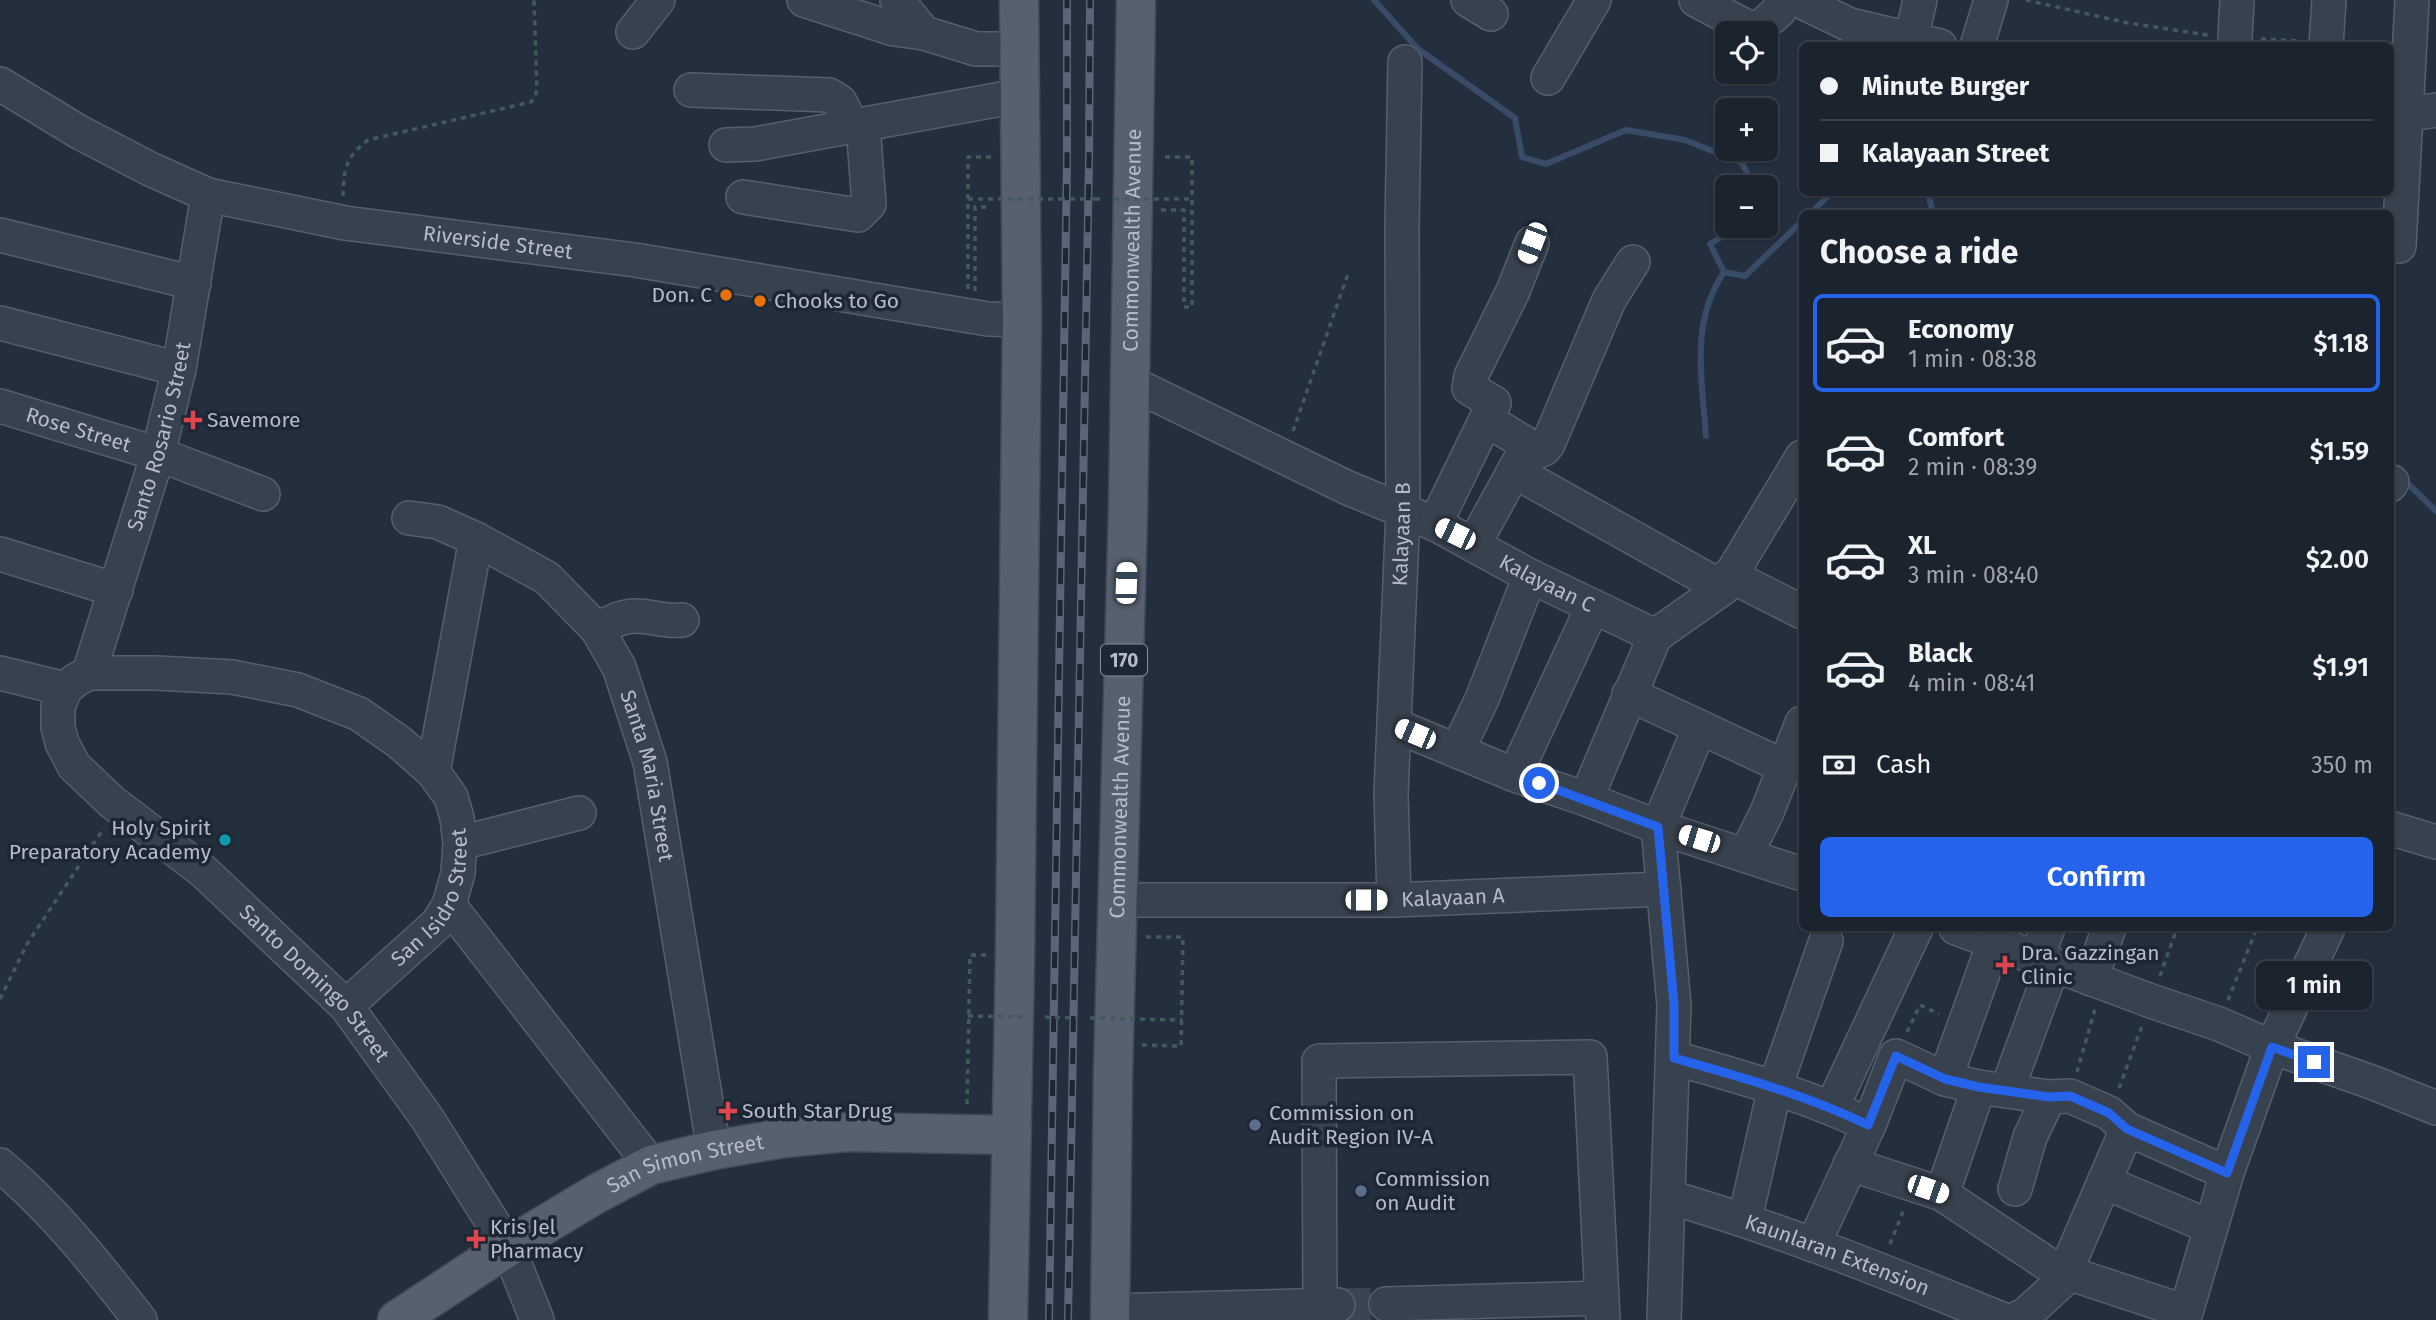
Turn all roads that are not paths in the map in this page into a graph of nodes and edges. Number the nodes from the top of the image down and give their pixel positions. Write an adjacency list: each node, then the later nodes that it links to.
1 (658, 0): 16 (street)
2 (804, 0): 17 (street)
3 (897, 0): 17 (street)
4 (1019, 0): 22 (main road)
5 (1136, 0): 41 (main road, Commonwealth Avenue / 170)
6 (1594, 0): 24 (street)
7 (1696, 0): 8 (street)
8 (1781, 0)
9 (1798, 0): 15 (street)
10 (1920, 0): 19 (street)
11 (1991, 0): 20 (street)
12 (2237, 0): 18 (street)
13 (2329, 0): 21 (street)
14 (2412, 0): 28 (street)
15 (1853, 13): 19 (street)
16 (633, 32)
17 (924, 33): 22 (street)
18 (2235, 38)
19 (1925, 42)
20 (1978, 42)
21 (2326, 42)
22 (1019, 49): 27 (main road)
23 (1405, 62): 48 (street, Kalayaan B)
24 (1548, 78)
25 (0, 84): 31 (street, Riverside Street)
26 (691, 90): 29 (street)
27 (1018, 96): 29 (street); 38 (main road)
28 (2410, 115): 35 (street)
29 (858, 126): 30 (street); 32 (street)
30 (726, 145)
31 (208, 195): 37 (street, Santo Rosario Street); 38 (street, Riverside Street)
32 (743, 197)
33 (0, 235): 37 (street)
34 (1532, 243): 43 (street)
35 (2399, 246)
36 (1633, 262): 45 (street)
37 (194, 283): 40 (street, Santo Rosario Street)
38 (1022, 320): 104 (main road)
39 (0, 323): 40 (street)
40 (179, 369): 44 (street, Santo Rosario Street)
41 (1129, 382): 48 (street, Kalayaan C); 83 (main road, Commonwealth Avenue / 170)
42 (0, 406): 44 (street, Rose Street)
43 (1487, 419): 45 (street); 50 (street)
44 (158, 454): 47 (street); 56 (street, Santo Rosario Street)
45 (1521, 458): 52 (street); 55 (street)
46 (1799, 462): 55 (street)
47 (263, 494)
48 (1402, 511): 50 (street, Kalayaan C); 65 (street, Kalayaan B)
49 (410, 518): 51 (street, Santa Maria Street)
50 (1435, 524): 52 (street, Kalayaan C)
51 (476, 539): 60 (street, Santa Maria Street); 70 (street)
52 (1474, 544): 54 (street, Kalayaan C)
53 (0, 554): 56 (street)
54 (1530, 576): 57 (street, Kalayaan C); 68 (street)
55 (1726, 581): 58 (street); 61 (street)
56 (116, 590): 63 (street, Santo Rosario Street)
57 (1593, 606): 61 (street, Kalayaan C); 71 (street)
58 (1799, 610)
59 (682, 620): 60 (street)
60 (597, 629): 105 (street, Santa Maria Street)
61 (1655, 636): 64 (street)
62 (0, 673): 63 (street, San Isidro Street)
63 (77, 681): 70 (street, San Isidro Street); 93 (street, Santo Domingo Street)
64 (1629, 694): 66 (street); 72 (street)
65 (1394, 725): 68 (street); 81 (street, Kalayaan B)
66 (1700, 727): 69 (street); 74 (street)
67 (1799, 731): 69 (street)
68 (1457, 751): 71 (street)
69 (1785, 767): 78 (street)
70 (433, 772): 77 (street, San Isidro Street)
71 (1515, 775): 72 (street)
72 (1586, 799): 74 (street)
73 (579, 813): 77 (street)
74 (1658, 827): 78 (street); 80 (street)
75 (2394, 829): 76 (street)
76 (2436, 842)
77 (460, 843): 82 (street, San Isidro Street)
78 (1746, 854): 79 (street)
79 (1799, 873)
80 (1664, 889): 81 (street, Kalayaan A); 95 (street)
81 (1394, 900): 83 (street, Kalayaan A)
82 (449, 905): 93 (street, San Isidro Street); 108 (street)
83 (1116, 918): 122 (main road, Commonwealth Avenue / 170)
84 (1915, 931): 101 (street)
85 (1967, 931): 90 (street)
86 (2048, 931): 91 (street)
87 (2108, 931): 92 (street)
88 (2327, 931): 94 (street)
89 (1826, 941): 97 (street)
90 (1994, 943): 91 (street); 96 (street)
91 (2045, 962): 92 (street); 98 (street)
92 (2097, 981): 94 (street)
93 (346, 1006): 117 (street, Santo Domingo Street)
94 (2272, 1047): 100 (street); 109 (street)
95 (1674, 1058): 97 (street); 113 (street)
96 (1945, 1079): 98 (street); 102 (street)
97 (1775, 1087): 101 (street); 114 (street)
98 (1993, 1088): 99 (street); 111 (street)
99 (2060, 1096): 103 (street); 112 (street)
100 (2433, 1100)
101 (1832, 1107): 102 (street)
102 (1868, 1125): 106 (street)
103 (2127, 1129): 109 (street); 110 (street)
104 (1012, 1135): 105 (main road, San Simon Street); 126 (main road)
105 (714, 1150): 108 (main road, San Simon Street)
106 (1850, 1164): 111 (street); 116 (street)
107 (0, 1165): 123 (street)
108 (651, 1165): 117 (main road, San Simon Street)
109 (2227, 1173): 115 (street)
110 (2104, 1182): 115 (street); 118 (street)
111 (1928, 1189): 118 (street)
112 (2015, 1189)
113 (1669, 1197): 114 (street, Kaunlaran Extension); 127 (street)
114 (1745, 1219): 116 (street, Kaunlaran Extension)
115 (2211, 1227): 118 (street)
116 (1813, 1245): 128 (street, Kaunlaran Extension)
117 (508, 1247): 124 (main road, San Simon Street); 125 (street, Santo Domingo Street)
118 (2065, 1272): 129 (street)
119 (1400, 1309): 120 (street)
120 (1602, 1309): 121 (street)
121 (1258, 1314): 122 (street)
122 (1110, 1316)
123 (140, 1320)
124 (397, 1320)
125 (537, 1320)
126 (1008, 1320)
127 (1664, 1320)
128 (2004, 1320)
129 (2014, 1320)

